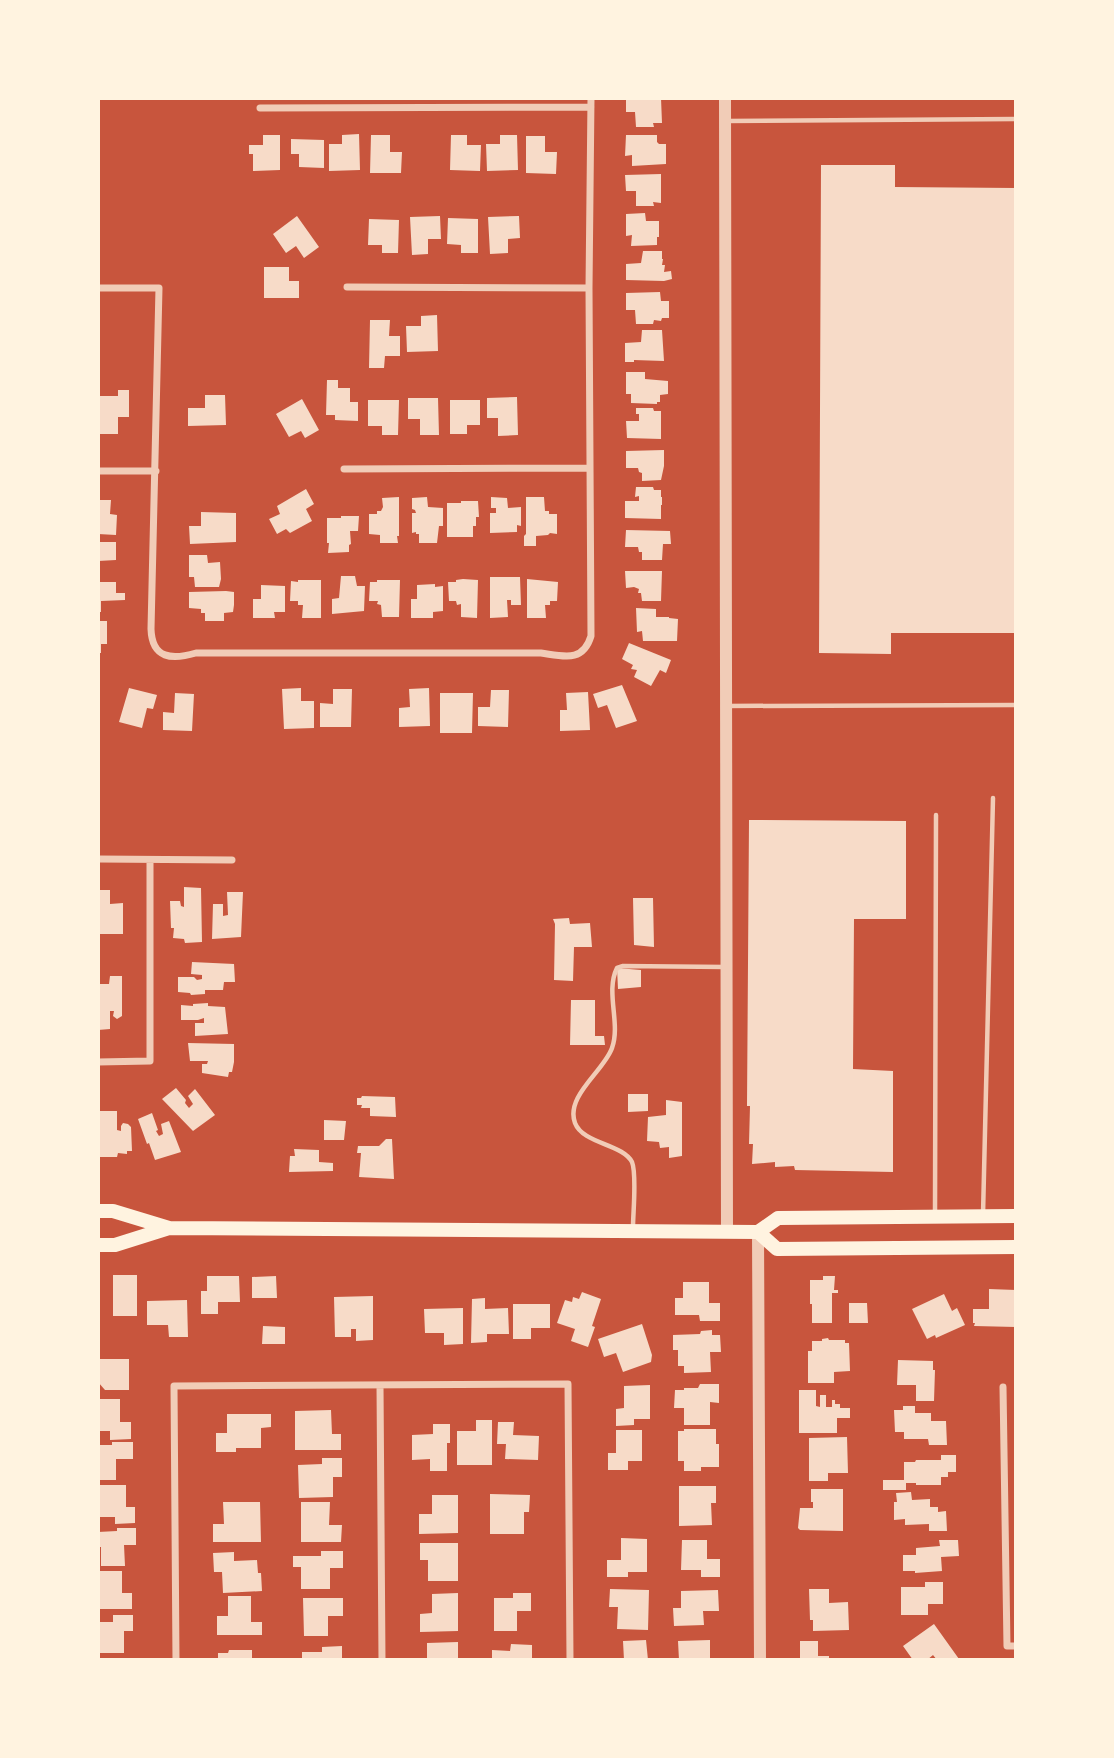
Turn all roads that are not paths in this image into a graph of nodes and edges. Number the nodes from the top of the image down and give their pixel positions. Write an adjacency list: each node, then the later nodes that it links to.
1 (592, 98): 3 (street)
2 (725, 98): 6 (street)
3 (592, 107): 4 (street); 9 (street)
4 (260, 108)
5 (1016, 119): 6 (lane)
6 (725, 121): 15 (street)
7 (347, 287): 9 (street)
8 (98, 288): 13 (street)
9 (589, 288): 10 (street)
10 (589, 468): 11 (street); 13 (street)
11 (344, 469)
12 (98, 471): 13 (street)
13 (156, 471)
14 (1016, 705): 15 (lane)
15 (726, 706): 21 (street)
16 (993, 798): 24 (lane)
17 (936, 815): 26 (lane)
18 (98, 859): 19 (street)
19 (150, 860): 20 (street); 22 (street)
20 (232, 860)
21 (726, 967): 28 (lane); 30 (street)
22 (98, 1062)
23 (98, 1211): 27 (main road)
24 (983, 1216): 25 (main road); 26 (main road)
25 (1016, 1216)
26 (935, 1217): 29 (main road)
27 (169, 1228): 28 (main road); 31 (main road)
28 (633, 1231): 30 (main road)
29 (758, 1231): 30 (main road); 32 (main road); 39 (street)
30 (727, 1232)
31 (98, 1245)
32 (1016, 1247)
33 (380, 1385): 36 (street); 37 (street); 38 (street)
34 (1003, 1387): 35 (street)
35 (1016, 1646)
36 (176, 1660)
37 (382, 1660)
38 (570, 1660)
39 (760, 1660)

